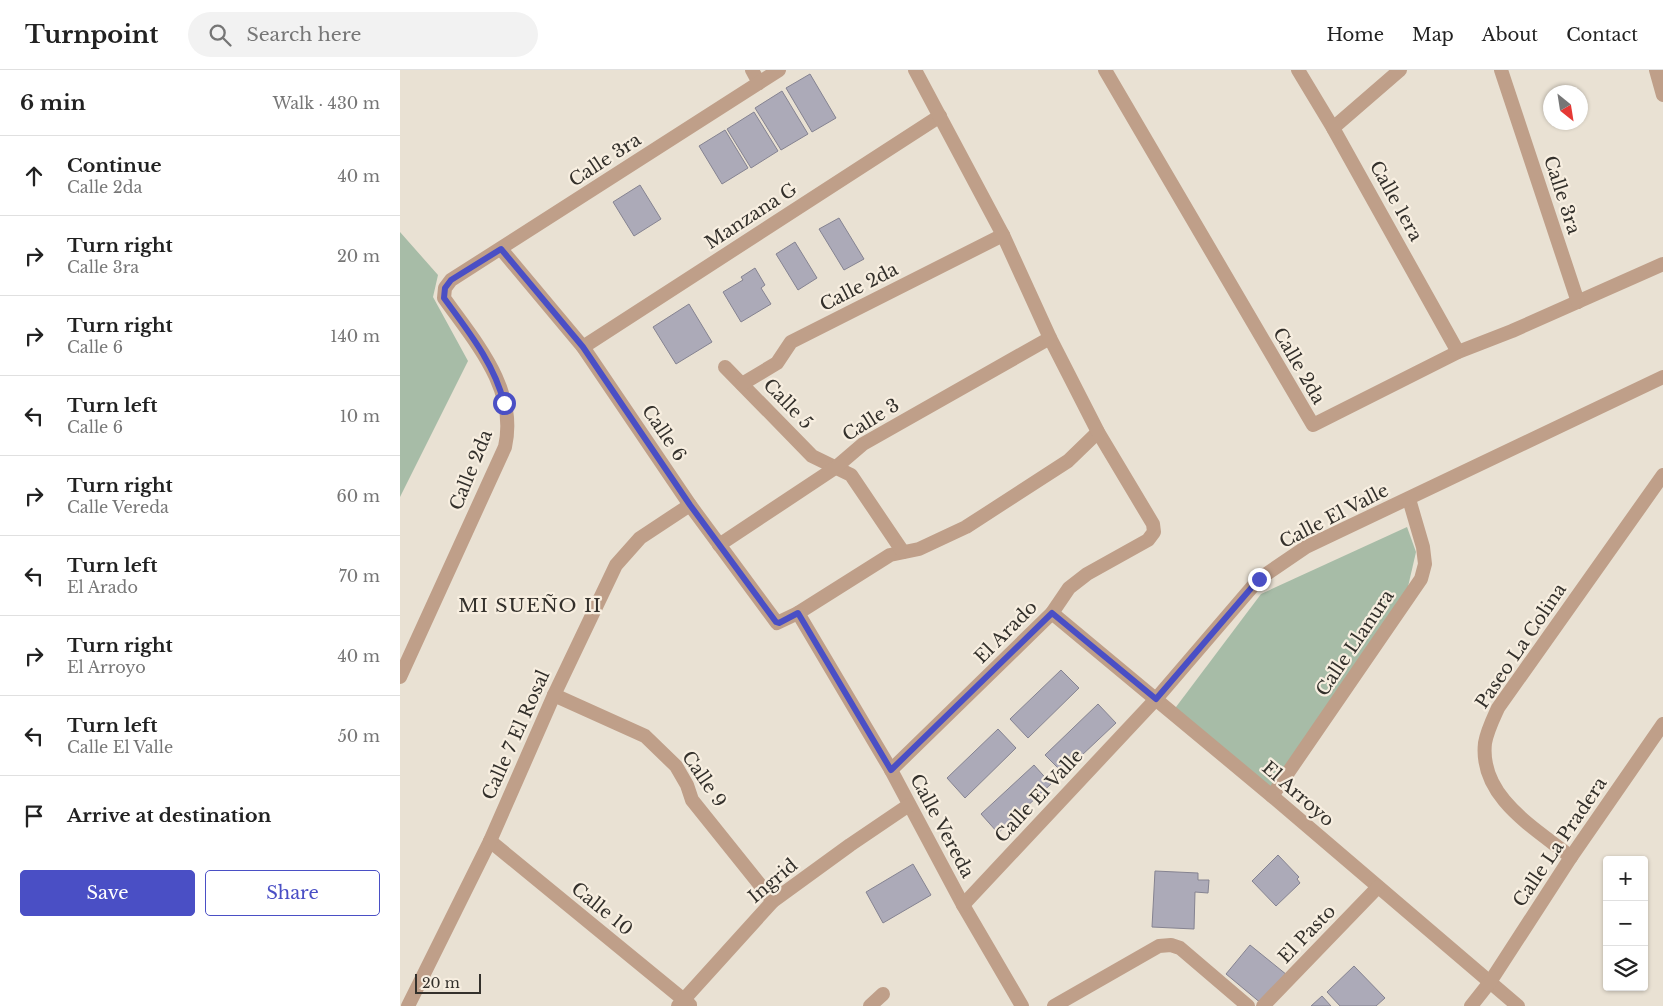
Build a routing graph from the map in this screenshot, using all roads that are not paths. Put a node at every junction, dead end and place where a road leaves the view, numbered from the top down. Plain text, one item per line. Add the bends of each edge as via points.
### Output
1 (752, 70) edge
2 (779, 70) edge
3 (915, 70) edge
4 (1105, 70) edge
5 (1298, 70) edge
6 (1400, 70) edge
7 (1501, 70) edge
8 (1656, 70) edge
9 (760, 83) junction
10 (1663, 94) edge
11 (940, 116) junction
12 (1333, 128) junction
13 (1003, 235) junction
14 (501, 249) junction
15 (1663, 264) edge
16 (451, 280) joint
17 (1578, 302) junction
18 (1050, 338) junction
19 (583, 347) junction
20 (1458, 352) junction
21 (725, 367) dead end
22 (1663, 377) edge
23 (742, 384) junction
24 (1098, 432) junction
25 (835, 468) junction
26 (1663, 475) edge
27 (1409, 499) junction
28 (690, 505) junction
29 (719, 545) junction
30 (903, 552) junction
31 (798, 613) junction
32 (1052, 613) junction
33 (400, 677) edge
34 (554, 695) junction
35 (1156, 699) junction
36 (1663, 724) edge
37 (891, 770) junction
38 (1272, 796) junction
39 (909, 805) junction
40 (490, 841) junction
41 (1571, 856) junction
42 (1378, 887) junction
43 (773, 901) junction
44 (963, 905) junction
45 (1490, 982) junction
46 (883, 994) dead end
47 (684, 1004) edge
48 (408, 1006) edge
49 (870, 1006) edge
50 (1022, 1006) edge
51 (1054, 1006) edge
52 (1248, 1006) edge
53 (1263, 1006) edge
54 (1471, 1006) edge
55 (1518, 1006) edge

1 - 9 street
2 - 9 street, Calle 3ra
3 - 11 street
4 - 20 street, Calle 2da via 1312,425
5 - 12 street, Calle 1era
6 - 12 street
7 - 17 street, Calle 3ra
8 - 10 street
9 - 14 street, Calle 3ra
11 - 13 street
11 - 19 street, Manzana G
12 - 20 street, Calle 1era
13 - 18 street
13 - 23 street, Calle 2da via 791,342 777,363
14 - 16 street, Calle 3ra
14 - 19 street, Calle 6
15 - 17 street, Calle 2da
16 - 33 street, Calle 2da via 445,288 444,298 494,372 500,385 508,433 505,447
17 - 20 street, Calle 2da
18 - 24 street
18 - 25 street, Calle 3 via 862,444
19 - 28 street, Calle 6
21 - 23 street, Calle 5
22 - 27 street, Calle El Valle
23 - 25 street, Calle 5 via 812,456
24 - 30 street via 1068,462 966,527 919,549
24 - 32 street, El Arado via 1153,524 1154,532 1148,540 1087,574 1069,588
25 - 29 street, Calle 3
25 - 30 street, Calle 5 via 851,475
26 - 41 street, Paseo La Colina via 1498,708 1489,726 1485,761 1500,796 1513,811
27 - 35 street, Calle El Valle via 1306,547 1259,579
27 - 38 street, Calle Llanura via 1423,547 1425,564 1421,579
28 - 29 street, Calle 6
28 - 34 street, Calle 7 El Rosal via 640,538 616,565
29 - 31 street, Calle 6 via 776,622
30 - 31 street via 890,555
31 - 37 street, Calle Vereda
32 - 35 street, El Arroyo
32 - 37 street, El Arado
34 - 40 street, Calle 7 El Rosal
34 - 43 street, Calle 9 via 645,736 676,766 692,800
35 - 38 street, El Arroyo
35 - 44 street, Calle El Valle
36 - 41 street, Calle La Pradera
37 - 39 street, Calle Vereda
38 - 42 street, El Arroyo
39 - 43 street, Ingrid
39 - 44 street, Calle Vereda
40 - 47 street, Calle 10
40 - 48 street, Calle 7 El Rosal
41 - 45 street, Calle La Pradera
42 - 45 street, El Arroyo
42 - 53 street, El Pasto
43 - 47 street, Ingrid
44 - 50 street, Calle Vereda
45 - 54 street, Calle La Pradera
45 - 55 street, El Arroyo
46 - 49 street
51 - 52 street via 1159,946 1170,945 1180,948

